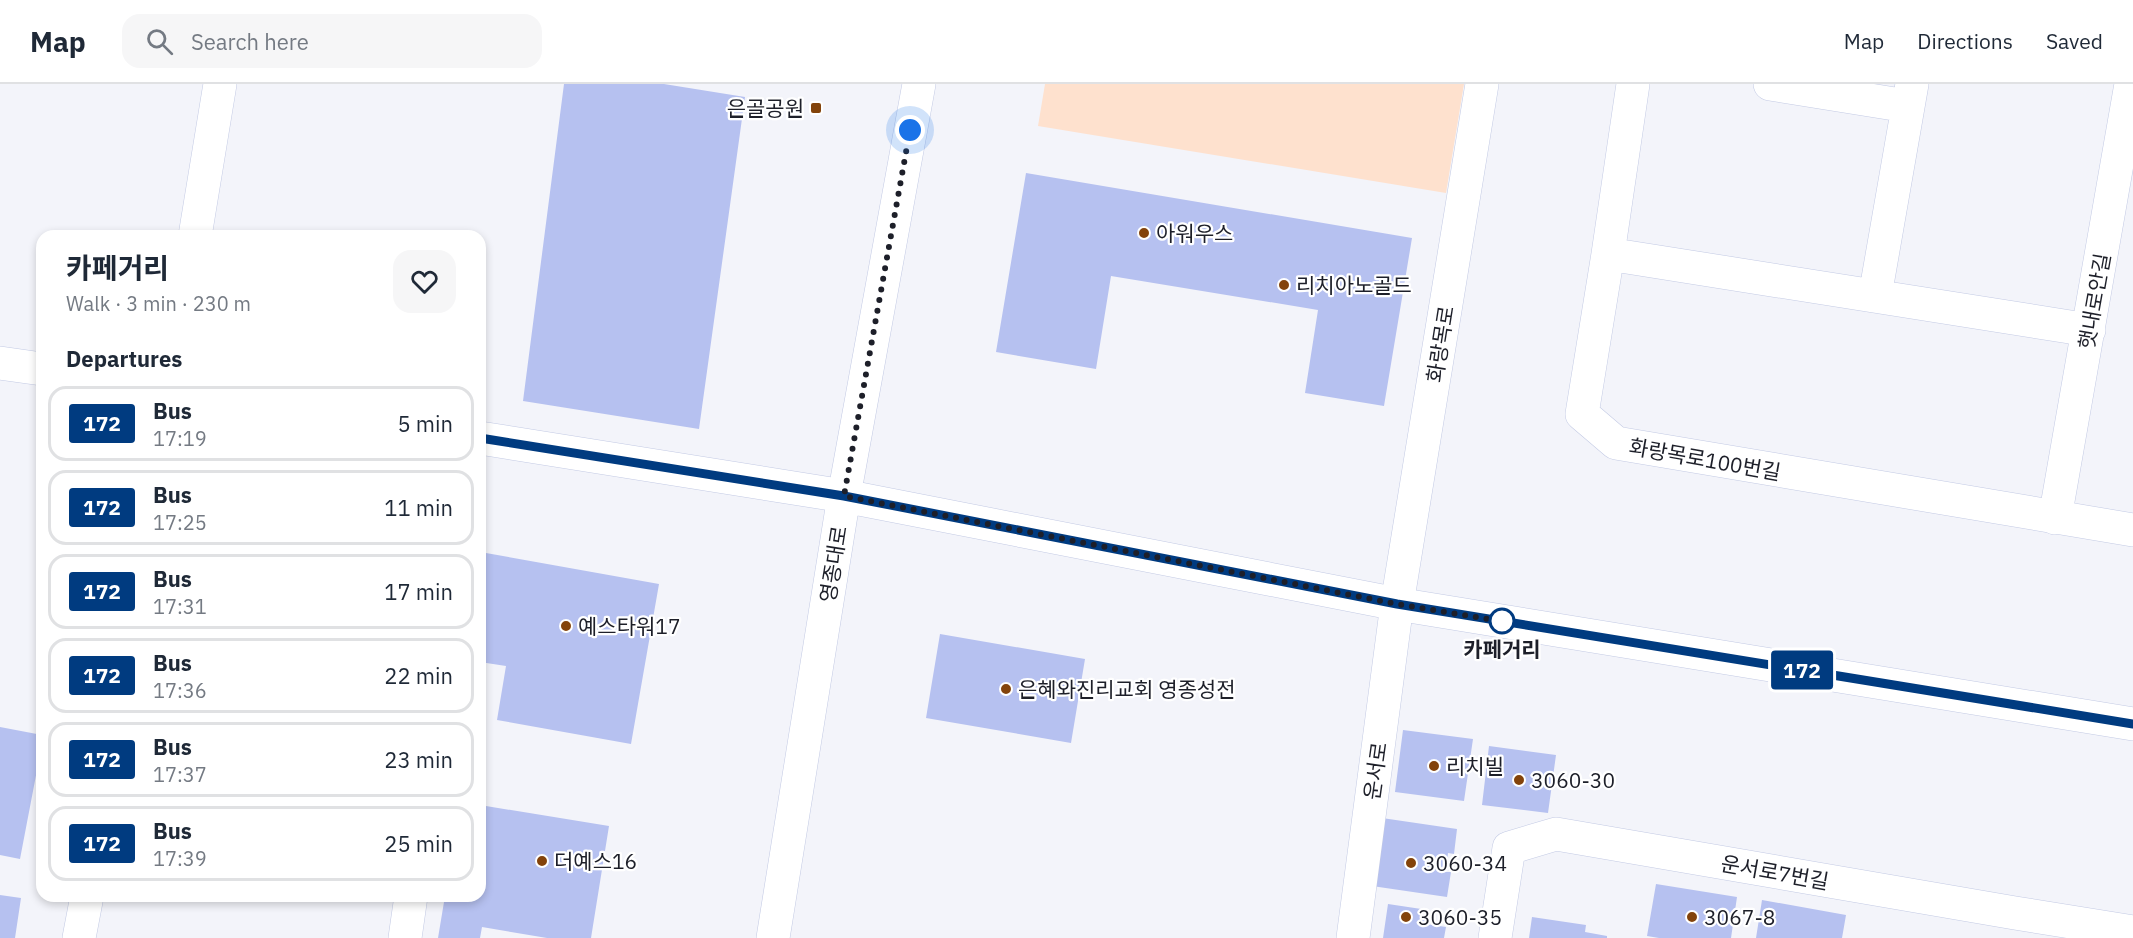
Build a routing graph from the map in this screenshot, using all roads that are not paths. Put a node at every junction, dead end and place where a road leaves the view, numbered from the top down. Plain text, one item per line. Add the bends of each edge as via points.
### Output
1 (220, 84) edge
2 (919, 84) edge
3 (1482, 84) edge
4 (1632, 84) edge
5 (1770, 84) edge
6 (2131, 84) edge
7 (1909, 95) edge
8 (196, 230) edge
9 (1608, 254) junction
10 (1875, 296) junction
11 (2089, 330) junction
12 (0, 363) edge
13 (36, 368) edge
14 (486, 439) edge
15 (844, 496) junction
16 (2055, 518) junction
17 (2133, 530) edge
18 (1397, 604) junction
19 (2133, 724) edge
20 (86, 902) edge
21 (410, 902) edge
22 (2014, 926) edge
23 (2133, 932) edge
24 (79, 938) edge
25 (405, 938) edge
26 (773, 938) edge
27 (1353, 938) edge
28 (1495, 938) edge

1 - 8 street
2 - 15 street, 영종대로
3 - 18 street, 화랑목로
4 - 9 street, 화랑목로100번길
5 - 7 street
6 - 11 street, 햇내로안길
7 - 10 street
9 - 10 street
9 - 16 street, 화랑목로100번길 via 1582,414 1616,443
10 - 11 street
11 - 16 street, 햇내로안길
12 - 13 street
14 - 15 street
15 - 18 street
15 - 26 street, 영종대로
16 - 17 street, 화랑목로100번길
18 - 19 street
18 - 27 street, 운서로
20 - 24 street
21 - 25 street
22 - 23 street, 운서로7번길
22 - 28 street, 운서로7번길 via 1556,834 1509,848

